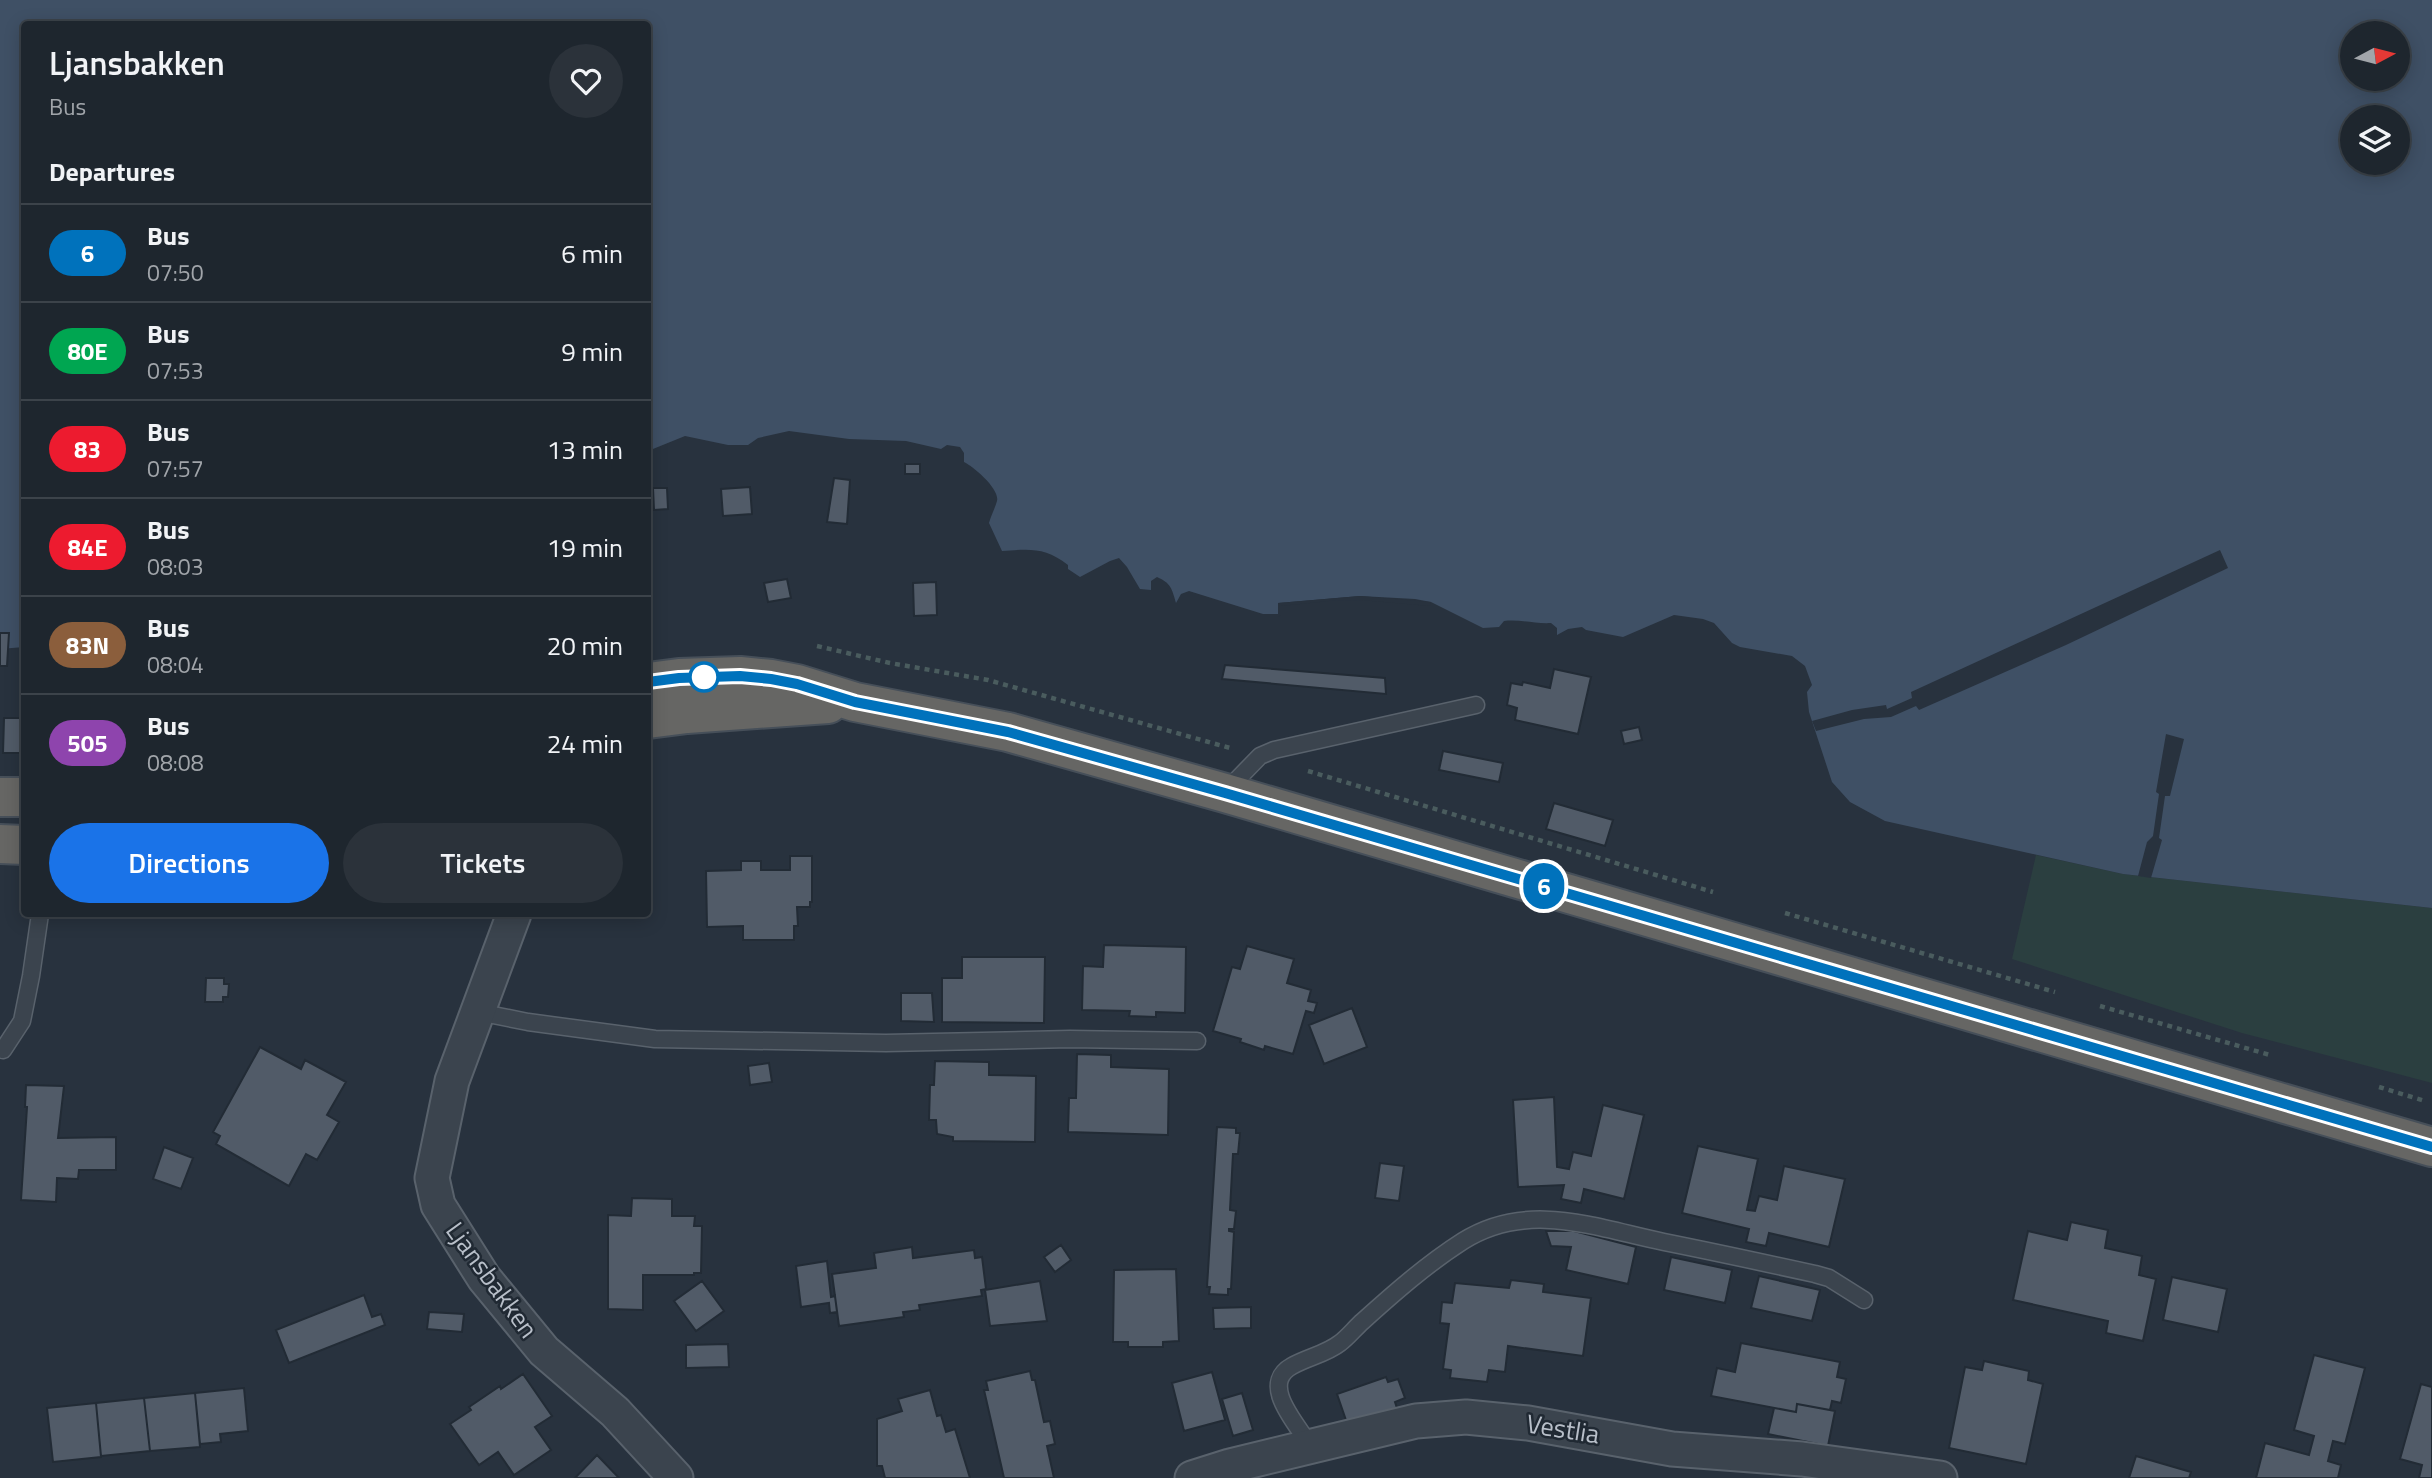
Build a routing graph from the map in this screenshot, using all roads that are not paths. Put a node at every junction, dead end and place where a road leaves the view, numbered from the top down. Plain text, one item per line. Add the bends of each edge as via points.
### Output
1 (651, 682) edge
2 (855, 702) junction
3 (1476, 705) dead end
4 (651, 719) edge
5 (1225, 793) junction
6 (0, 797) edge
7 (21, 797) edge
8 (0, 844) edge
9 (21, 845) edge
10 (39, 917) edge
11 (513, 917) edge
12 (478, 1012) junction
13 (1197, 1041) dead end
14 (3, 1050) dead end
15 (2432, 1147) edge
16 (1864, 1300) dead end
17 (1311, 1447) junction
18 (676, 1478) edge
19 (1192, 1478) edge
20 (1940, 1478) edge

1 - 2 highway via 740,676 771,679
2 - 4 highway
2 - 5 highway via 1008,732
3 - 5 lane via 1273,750 1260,756
5 - 15 highway
6 - 7 highway
8 - 9 highway
10 - 14 lane via 22,1021
11 - 12 street, Ljansbakken
12 - 13 lane via 654,1039
12 - 18 street, Ljansbakken via 452,1082 432,1178 438,1205 484,1278 544,1351 615,1412
16 - 17 lane via 1815,1274 1564,1219 1506,1223 1464,1241 1340,1343 1291,1366 1281,1376 1278,1384 1286,1409
17 - 19 street, Vestlia
17 - 20 street, Vestlia via 1416,1421 1482,1418 1672,1449

